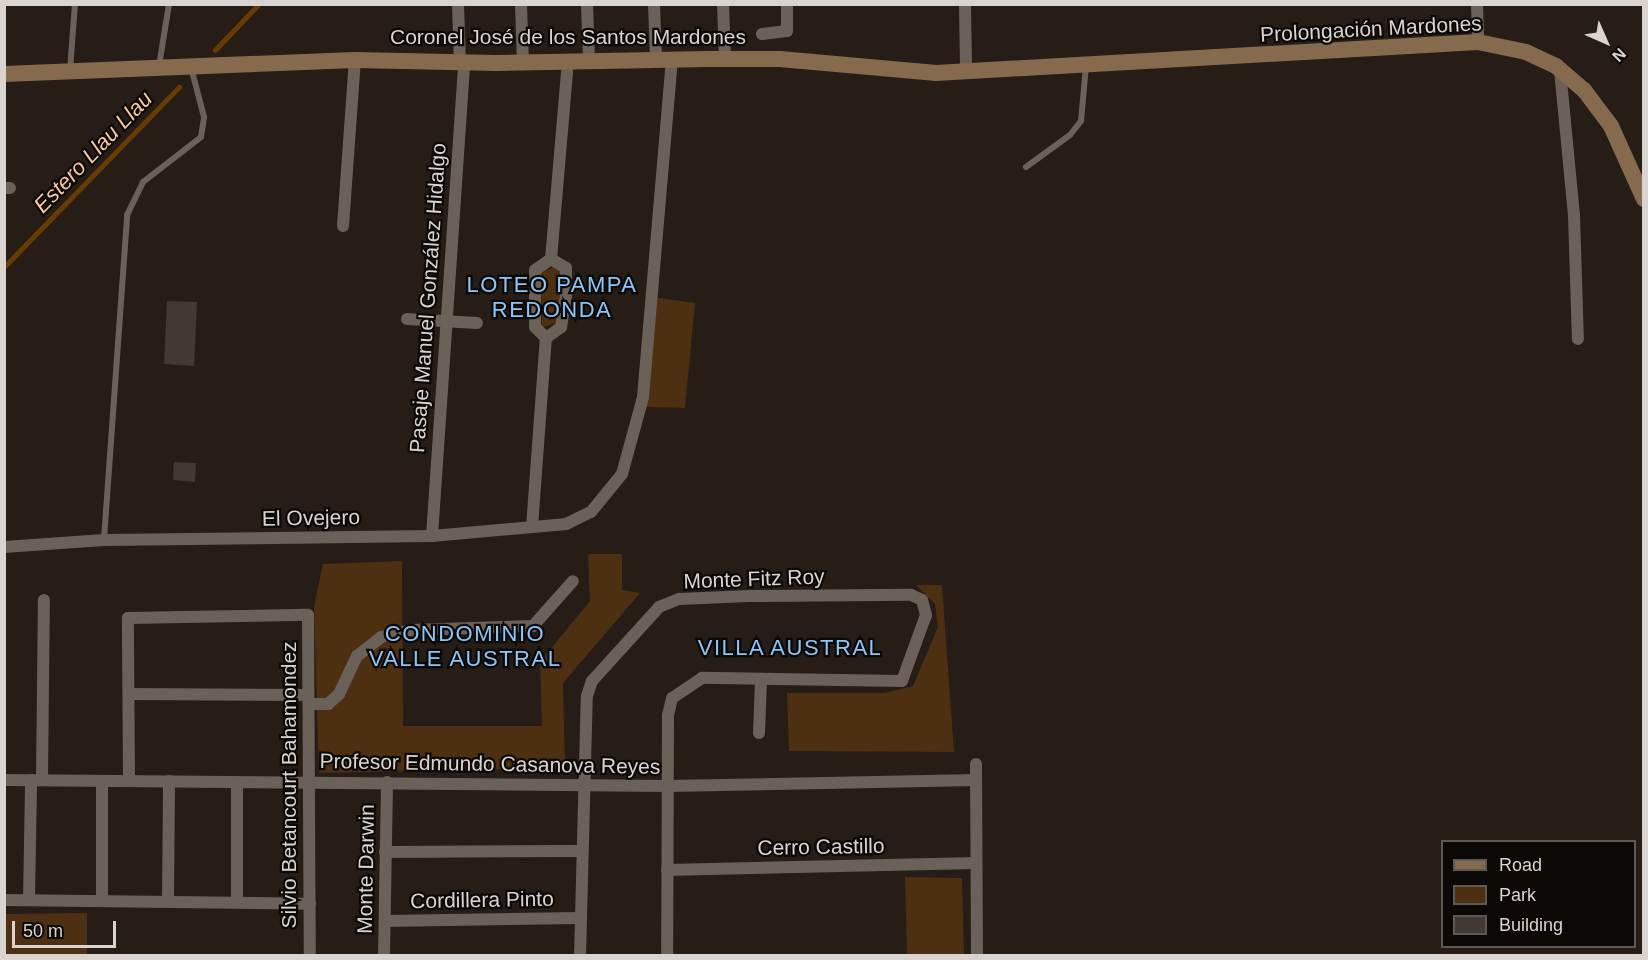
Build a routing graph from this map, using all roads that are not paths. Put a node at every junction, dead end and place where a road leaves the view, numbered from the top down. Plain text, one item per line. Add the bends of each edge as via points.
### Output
1 (75, 4) edge
2 (169, 4) edge
3 (458, 4) edge
4 (521, 4) edge
5 (587, 4) edge
6 (654, 4) edge
7 (723, 4) edge
8 (787, 4) edge
9 (965, 4) edge
10 (1478, 4) edge
11 (762, 34) dead end
12 (1478, 42) junction
13 (664, 59) junction
14 (725, 59) junction
15 (354, 60) junction
16 (568, 62) junction
17 (462, 63) junction
18 (523, 63) junction
19 (589, 63) junction
20 (1131, 63) joint
21 (1086, 65) junction
22 (191, 66) junction
23 (159, 68) junction
24 (1560, 70) junction
25 (70, 71) junction
26 (966, 72) junction
27 (4, 74) edge
28 (1026, 167) dead end
29 (1644, 200) edge
30 (344, 226) dead end
31 (551, 259) junction
32 (407, 319) dead end
33 (446, 320) junction
34 (477, 323) dead end
35 (546, 338) junction
36 (1578, 339) dead end
37 (532, 527) junction
38 (432, 536) junction
39 (104, 540) junction
40 (4, 547) edge
41 (573, 581) dead end
42 (44, 600) dead end
43 (761, 680) junction
44 (129, 694) junction
45 (309, 700) junction
46 (759, 733) dead end
47 (976, 764) dead end
48 (4, 780) edge
49 (37, 780) junction
50 (102, 780) junction
51 (976, 780) junction
52 (129, 781) junction
53 (169, 781) junction
54 (237, 782) junction
55 (309, 782) junction
56 (387, 782) junction
57 (583, 784) junction
58 (667, 786) junction
59 (581, 851) junction
60 (385, 852) junction
61 (976, 863) junction
62 (667, 870) junction
63 (4, 900) edge
64 (29, 900) junction
65 (102, 901) junction
66 (168, 902) junction
67 (237, 902) junction
68 (310, 904) junction
69 (581, 918) junction
70 (385, 921) junction
71 (310, 956) edge
72 (384, 956) edge
73 (580, 956) edge
74 (667, 956) edge
75 (976, 956) edge

1 - 25 lane
2 - 23 lane
3 - 17 street, Pasaje Manuel González Hidalgo
4 - 18 street
5 - 19 street
6 - 13 street
7 - 14 street
8 - 11 street via 787,31
9 - 26 street
10 - 12 street
12 - 20 street, Prolongación Mardones
12 - 24 street, Prolongación Mardones via 1526,52
13 - 14 street, Coronel José de los Santos Mardones
13 - 19 street, Coronel José de los Santos Mardones
13 - 37 street, El Ovejero via 643,396 622,474 609,495 591,512 566,524
14 - 26 street, Coronel José de los Santos Mardones
15 - 17 street, Coronel José de los Santos Mardones
15 - 22 street, Coronel José de los Santos Mardones
15 - 30 street
16 - 18 street, Coronel José de los Santos Mardones
16 - 19 street, Coronel José de los Santos Mardones
16 - 31 street
17 - 18 street, Coronel José de los Santos Mardones
17 - 33 street, Pasaje Manuel González Hidalgo
20 - 21 street, Coronel José de los Santos Mardones
21 - 26 street, Coronel José de los Santos Mardones
21 - 28 lane via 1081,121
22 - 23 street, Coronel José de los Santos Mardones
22 - 39 lane via 204,117 201,137 143,182 127,215
23 - 25 street, Coronel José de los Santos Mardones
24 - 29 street, Prolongación Mardones via 1584,90 1611,126
24 - 36 street via 1574,215
25 - 27 street, Coronel José de los Santos Mardones
31 - 35 street via 536,270 535,327
31 - 35 street via 566,268 566,297 561,327
32 - 33 street
33 - 34 street
33 - 38 street, Pasaje Manuel González Hidalgo
35 - 37 street
37 - 38 street, El Ovejero
38 - 39 street, El Ovejero
39 - 40 street, El Ovejero
41 - 45 street via 533,626 411,630 381,637 357,656 339,694 328,705
42 - 49 street
43 - 46 street
43 - 57 street, Monte Fitz Roy via 903,681 926,615 922,600 911,595 679,599 659,607 592,681
43 - 58 street via 702,678 672,698
44 - 45 street
44 - 45 street, Silvio Betancourt Bahamondez via 128,618 308,615
44 - 52 street
45 - 55 street, Silvio Betancourt Bahamondez
47 - 51 street
48 - 49 street, Profesor Edmundo Casanova Reyes
49 - 50 street, Profesor Edmundo Casanova Reyes
49 - 64 street
50 - 52 street, Profesor Edmundo Casanova Reyes
50 - 65 street
51 - 58 street, Profesor Edmundo Casanova Reyes
51 - 61 street
52 - 53 street, Profesor Edmundo Casanova Reyes
53 - 54 street, Profesor Edmundo Casanova Reyes
53 - 66 street
54 - 55 street, Profesor Edmundo Casanova Reyes
54 - 67 street
55 - 56 street, Profesor Edmundo Casanova Reyes
55 - 68 street, Silvio Betancourt Bahamondez
56 - 57 street, Profesor Edmundo Casanova Reyes
56 - 60 street, Monte Darwin
57 - 58 street, Profesor Edmundo Casanova Reyes
57 - 59 street, Monte Fitz Roy
58 - 62 street
59 - 60 street
59 - 69 street, Monte Fitz Roy
60 - 70 street, Monte Darwin
61 - 62 street, Cerro Castillo
61 - 75 street
62 - 74 street
63 - 64 street
64 - 65 street
65 - 66 street
66 - 67 street
67 - 68 street
68 - 71 street, Silvio Betancourt Bahamondez
69 - 70 street, Cordillera Pinto
69 - 73 street, Monte Fitz Roy
70 - 72 street, Monte Darwin

